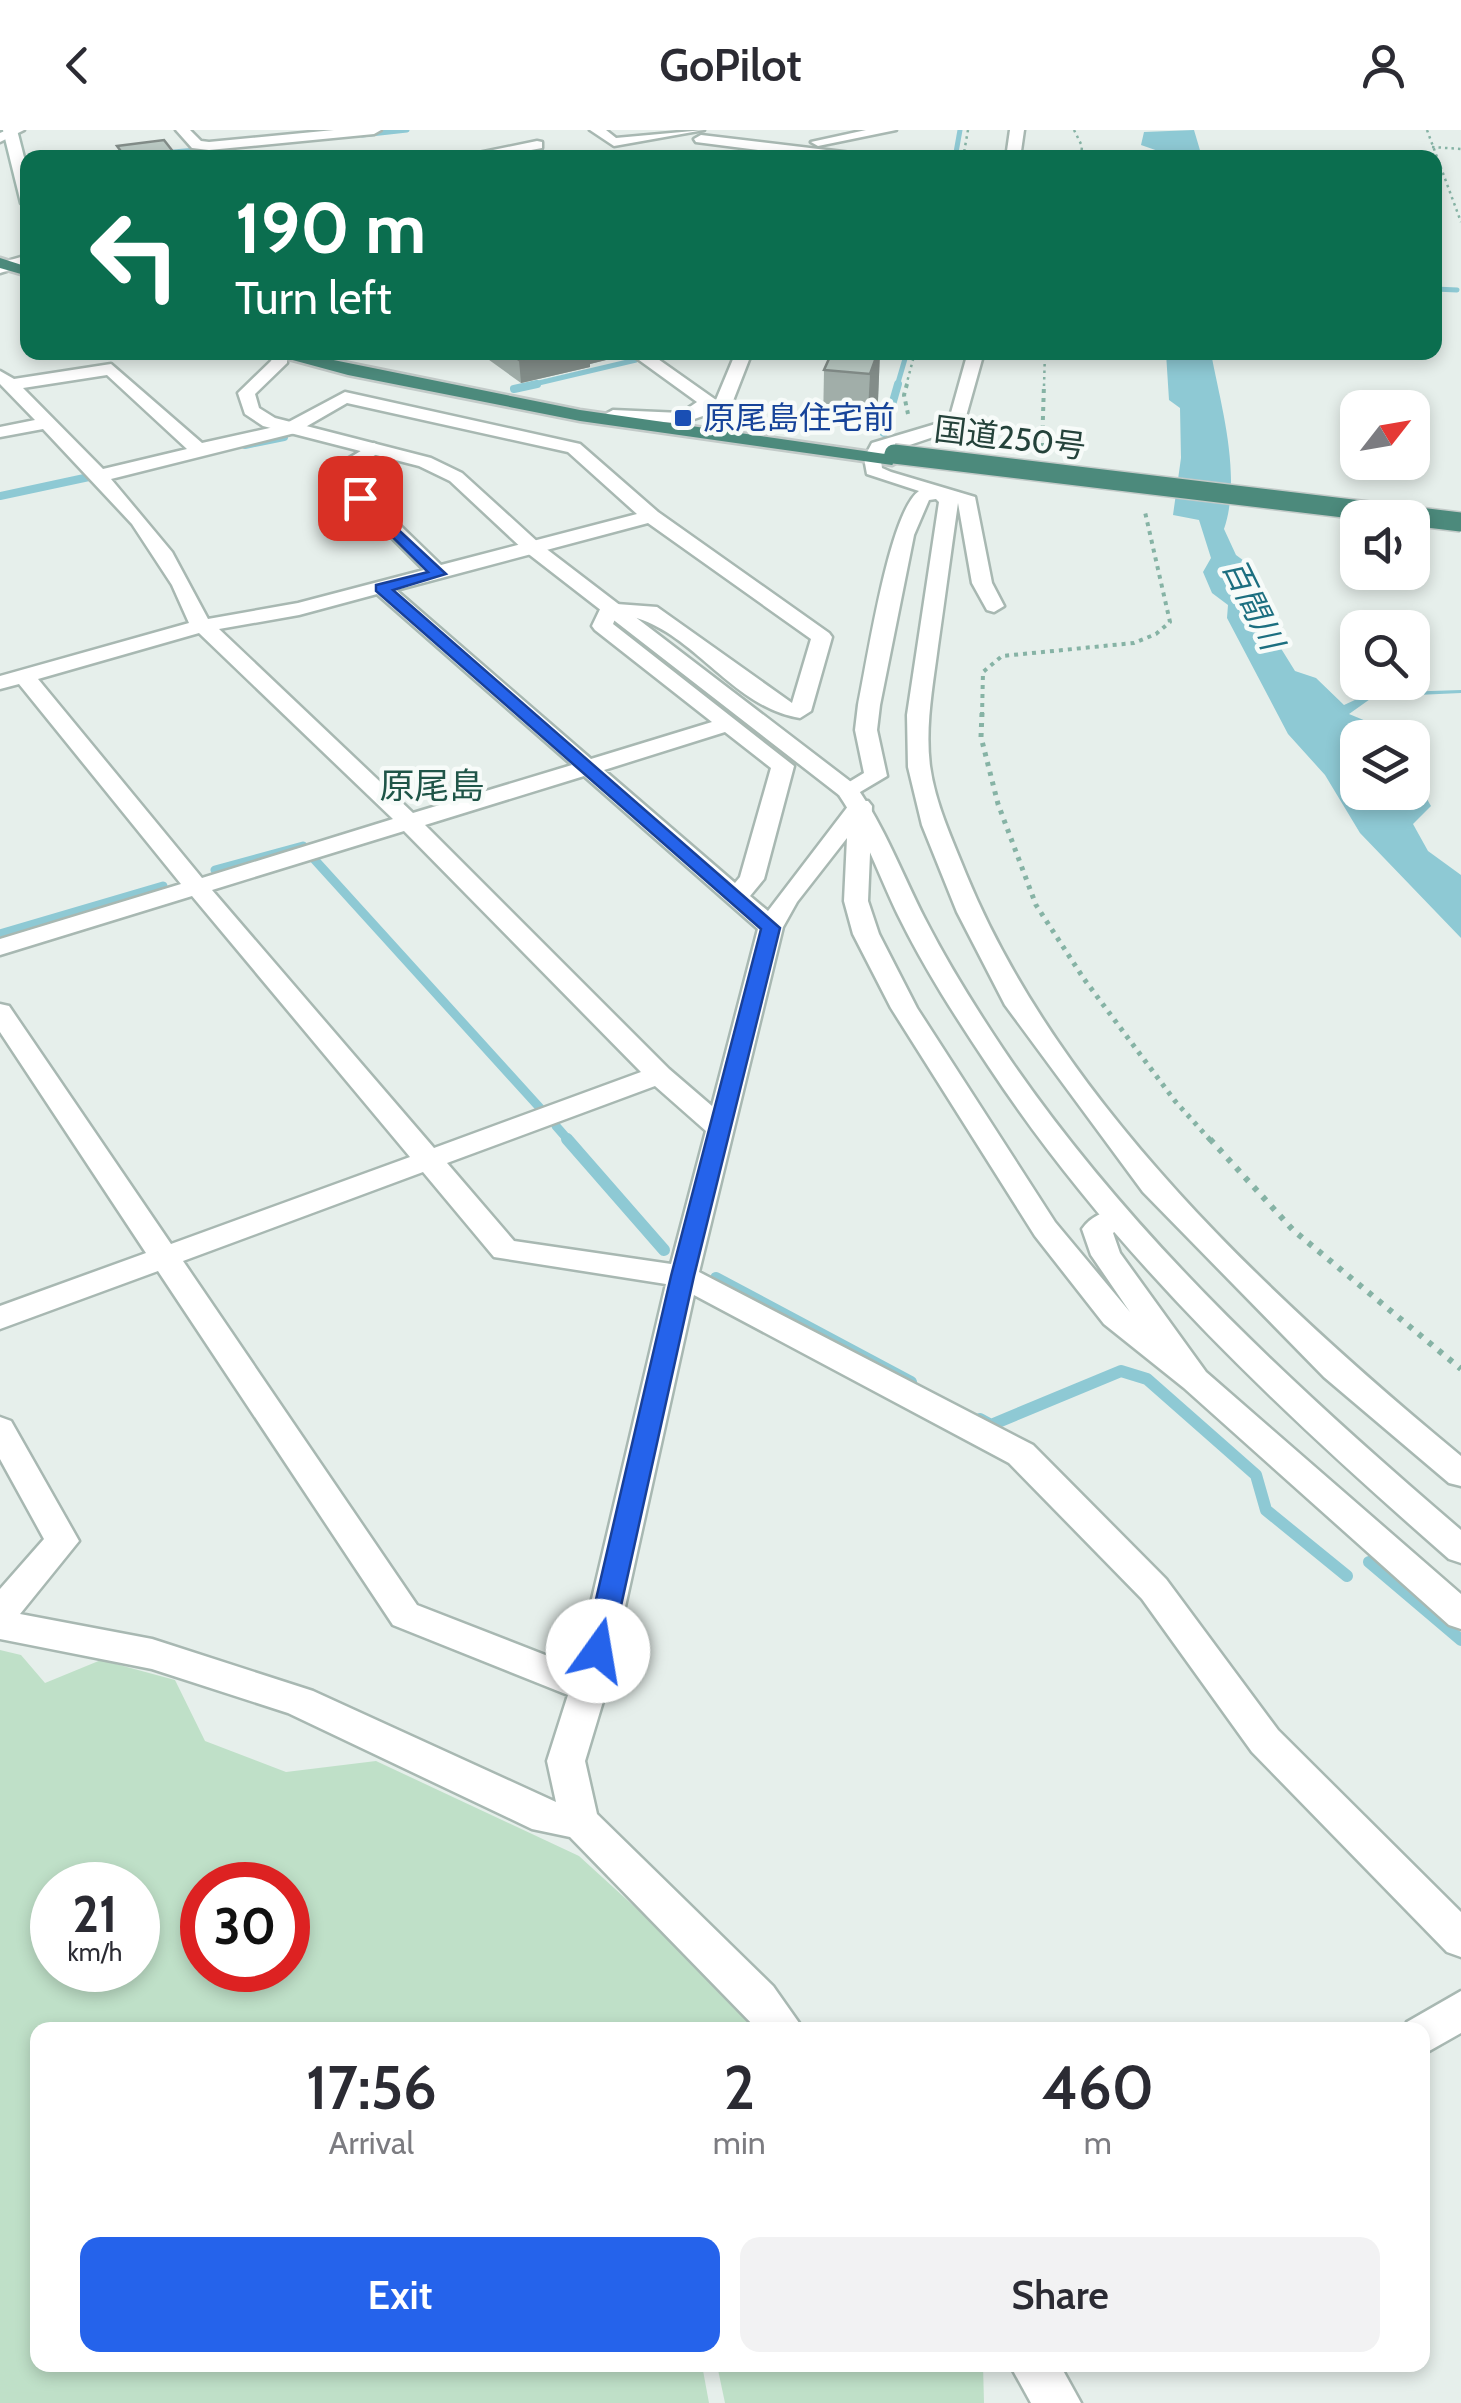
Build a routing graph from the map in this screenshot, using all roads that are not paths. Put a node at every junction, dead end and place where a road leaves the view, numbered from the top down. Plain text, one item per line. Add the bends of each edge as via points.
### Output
1 (183, 130) edge
2 (374, 130) edge
3 (597, 130) edge
4 (889, 130) edge
5 (9, 133) edge
6 (314, 133) edge
7 (698, 134) edge
8 (537, 145) dead end
9 (780, 148) junction
10 (507, 150) edge
11 (796, 150) edge
12 (20, 174) edge
13 (278, 360) edge
14 (301, 360) edge
15 (350, 360) edge
16 (648, 360) edge
17 (741, 360) edge
18 (974, 360) edge
19 (5, 380) edge
20 (613, 415) junction
21 (683, 418) junction
22 (46, 423) junction
23 (289, 429) junction
24 (0, 432) edge
25 (374, 448) junction
26 (198, 449) junction
27 (884, 456) junction
28 (98, 476) junction
29 (940, 492) junction
30 (1340, 514) edge
31 (651, 516) junction
32 (1430, 523) edge
33 (1461, 525) edge
34 (533, 548) junction
35 (438, 574) junction
36 (382, 588) junction
37 (994, 606) dead end
38 (610, 607) junction
39 (203, 626) junction
40 (12, 680) edge
41 (729, 724) junction
42 (588, 768) junction
43 (853, 798) junction
44 (409, 822) junction
45 (195, 885) junction
46 (737, 894) junction
47 (770, 928) junction
48 (0, 946) edge
49 (0, 1012) edge
50 (659, 1075) junction
51 (721, 1129) junction
52 (428, 1162) junction
53 (1116, 1218) junction
54 (167, 1259) junction
55 (682, 1276) junction
56 (0, 1318) edge
57 (1194, 1380) junction
58 (0, 1429) edge
59 (1461, 1474) edge
60 (1461, 1550) edge
61 (0, 1613) edge
62 (1461, 1615) edge
63 (0, 1624) edge
64 (589, 1688) junction
65 (580, 1822) junction
66 (1461, 1939) edge
67 (1461, 2010) edge
68 (777, 2022) edge
69 (1430, 2031) edge
70 (1038, 2372) edge
71 (1058, 2403) edge

1 - 6 street via 197,145 210,146
2 - 6 street
3 - 7 street via 614,142
4 - 9 street
5 - 12 street
7 - 9 street
8 - 10 street
9 - 11 street
13 - 23 street via 246,394 251,410
14 - 27 highway, 国道250号 via 545,412
15 - 20 highway, 国道250号
16 - 21 street via 709,402
17 - 21 street via 724,402
18 - 27 street via 957,423 878,447
19 - 22 street
19 - 26 street via 111,369
20 - 21 street
20 - 27 highway, 国道250号
22 - 24 street
22 - 28 street
23 - 25 street
23 - 26 street
23 - 31 street via 345,397 574,448
25 - 34 street via 456,476
25 - 35 street via 334,472
26 - 28 street
27 - 29 street via 872,470
27 - 30 highway, 国道250号, bridge
27 - 33 highway, 国道250号, bridge
28 - 39 street via 186,590
29 - 37 street via 968,502 982,583
29 - 43 street via 922,496 904,535 866,730 876,776
29 - 59 street via 950,500 918,715 919,768 970,912 1010,990 1153,1185 1335,1369
31 - 34 street
31 - 38 street via 822,637 800,711 779,708 650,611
32 - 33 highway, 国道250号, bridge
34 - 35 street
34 - 38 street
35 - 36 street
36 - 39 street
36 - 42 street
38 - 41 street via 602,626
38 - 43 street
39 - 40 street
39 - 44 street
40 - 45 street
41 - 42 street
41 - 46 street via 783,766 752,880
42 - 44 street
42 - 46 street
43 - 47 street
43 - 53 street via 955,992
43 - 57 street via 856,901 904,1008 1045,1230 1115,1316
44 - 45 street
44 - 50 street
45 - 48 street
45 - 52 street
46 - 47 street
47 - 51 street
49 - 54 street
50 - 51 street
50 - 52 street
51 - 55 street
52 - 54 street
52 - 55 street via 506,1250
53 - 57 street via 1097,1229 1106,1255
53 - 60 street via 1332,1438
54 - 56 street
54 - 64 street via 405,1615
55 - 64 street
55 - 66 street via 1022,1454 1154,1589 1265,1740
57 - 62 street
58 - 61 street via 62,1540
63 - 65 street via 152,1654 300,1702 546,1817
64 - 65 street via 566,1761
65 - 68 street
67 - 69 street
70 - 71 street

